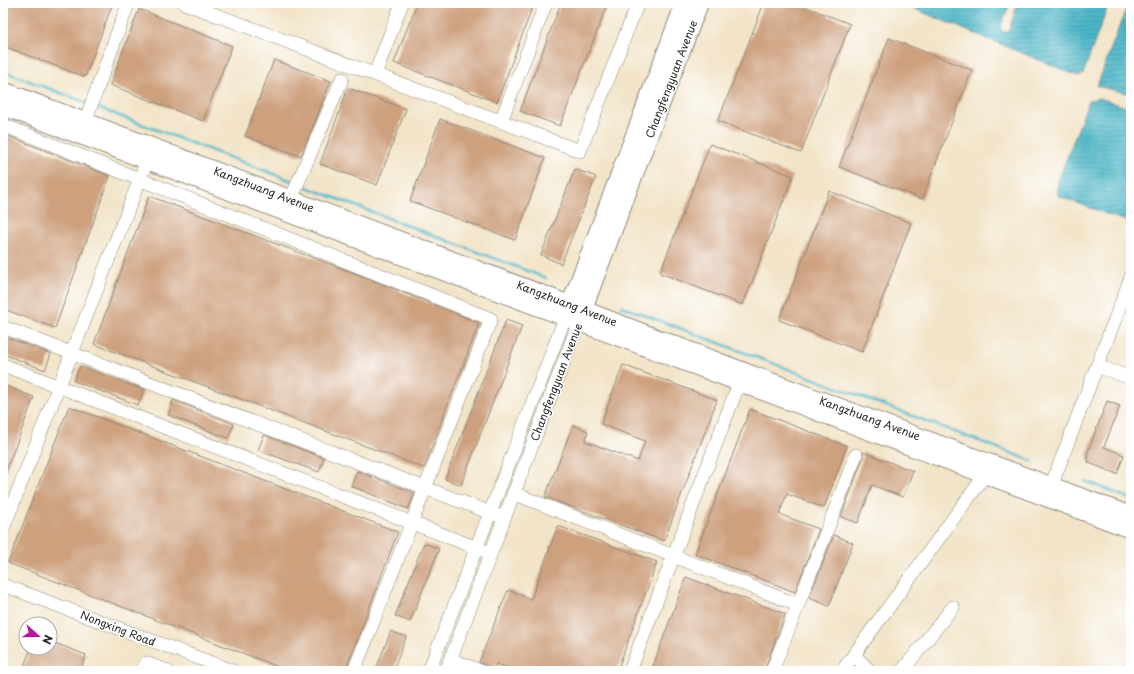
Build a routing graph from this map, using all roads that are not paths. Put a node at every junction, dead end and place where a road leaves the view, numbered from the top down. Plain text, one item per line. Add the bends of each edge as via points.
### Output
1 (184, 3) edge
2 (402, 3) edge
3 (546, 3) edge
4 (638, 3) edge
5 (684, 3) edge
6 (700, 3) edge
7 (127, 7) dead end
8 (375, 74) junction
9 (342, 79) dead end
10 (3, 90) edge
11 (3, 107) edge
12 (88, 115) junction
13 (501, 121) junction
14 (3, 125) edge
15 (147, 161) junction
16 (140, 179) junction
17 (296, 187) junction
18 (1131, 277) edge
19 (575, 313) junction
20 (3, 327) edge
21 (72, 354) junction
22 (3, 365) edge
23 (1097, 366) junction
24 (741, 377) junction
25 (1131, 378) edge
26 (60, 387) junction
27 (856, 455) dead end
28 (985, 475) junction
29 (1052, 484) junction
30 (426, 488) junction
31 (513, 493) junction
32 (490, 512) junction
33 (1131, 515) edge
34 (504, 518) junction
35 (412, 523) junction
36 (3, 529) edge
37 (1131, 530) edge
38 (477, 548) junction
39 (490, 553) junction
40 (674, 555) junction
41 (3, 585) edge
42 (798, 604) junction
43 (953, 607) dead end
44 (854, 655) junction
45 (448, 665) edge
46 (143, 671) edge
47 (167, 671) edge
48 (233, 671) edge
49 (354, 671) edge
50 (429, 671) edge
51 (480, 671) edge
52 (630, 671) edge
53 (772, 671) edge
54 (842, 671) edge
55 (870, 671) edge
56 (902, 671) edge

1 - 8 street
2 - 8 street
3 - 13 street
4 - 13 street via 580,151
5 - 19 main road, Changfengyuan Avenue
6 - 19 main road, Changfengyuan Avenue
7 - 12 street
8 - 13 street
9 - 17 street
10 - 12 main road, Kangzhuang Avenue
11 - 15 main road, Kangzhuang Avenue
12 - 17 main road, Kangzhuang Avenue
14 - 16 street
15 - 16 street
15 - 19 main road, Kangzhuang Avenue
16 - 21 street
16 - 30 street via 491,319
17 - 19 main road, Kangzhuang Avenue
18 - 23 street
19 - 24 main road, Kangzhuang Avenue
19 - 31 street, Changfengyuan Avenue
19 - 32 street, Changfengyuan Avenue
20 - 21 street
21 - 26 street
21 - 30 street
22 - 26 street
23 - 25 street
23 - 29 street
24 - 28 main road, Kangzhuang Avenue
24 - 29 main road, Kangzhuang Avenue
24 - 40 street
26 - 35 street
26 - 36 street
27 - 42 street
28 - 37 main road, Kangzhuang Avenue
28 - 44 street
29 - 33 main road, Kangzhuang Avenue
30 - 32 street
30 - 35 street
31 - 34 street, Changfengyuan Avenue
31 - 40 street
32 - 34 street
32 - 38 street, Changfengyuan Avenue
34 - 39 street, Changfengyuan Avenue
35 - 38 street
35 - 49 street
38 - 39 street
38 - 50 street, Changfengyuan Avenue
39 - 45 street, Changfengyuan Avenue
40 - 42 street
40 - 52 street
41 - 48 street, Nongxing Road
42 - 53 street
43 - 56 street
44 - 54 street
44 - 55 street
45 - 51 street
46 - 47 street via 146,663

